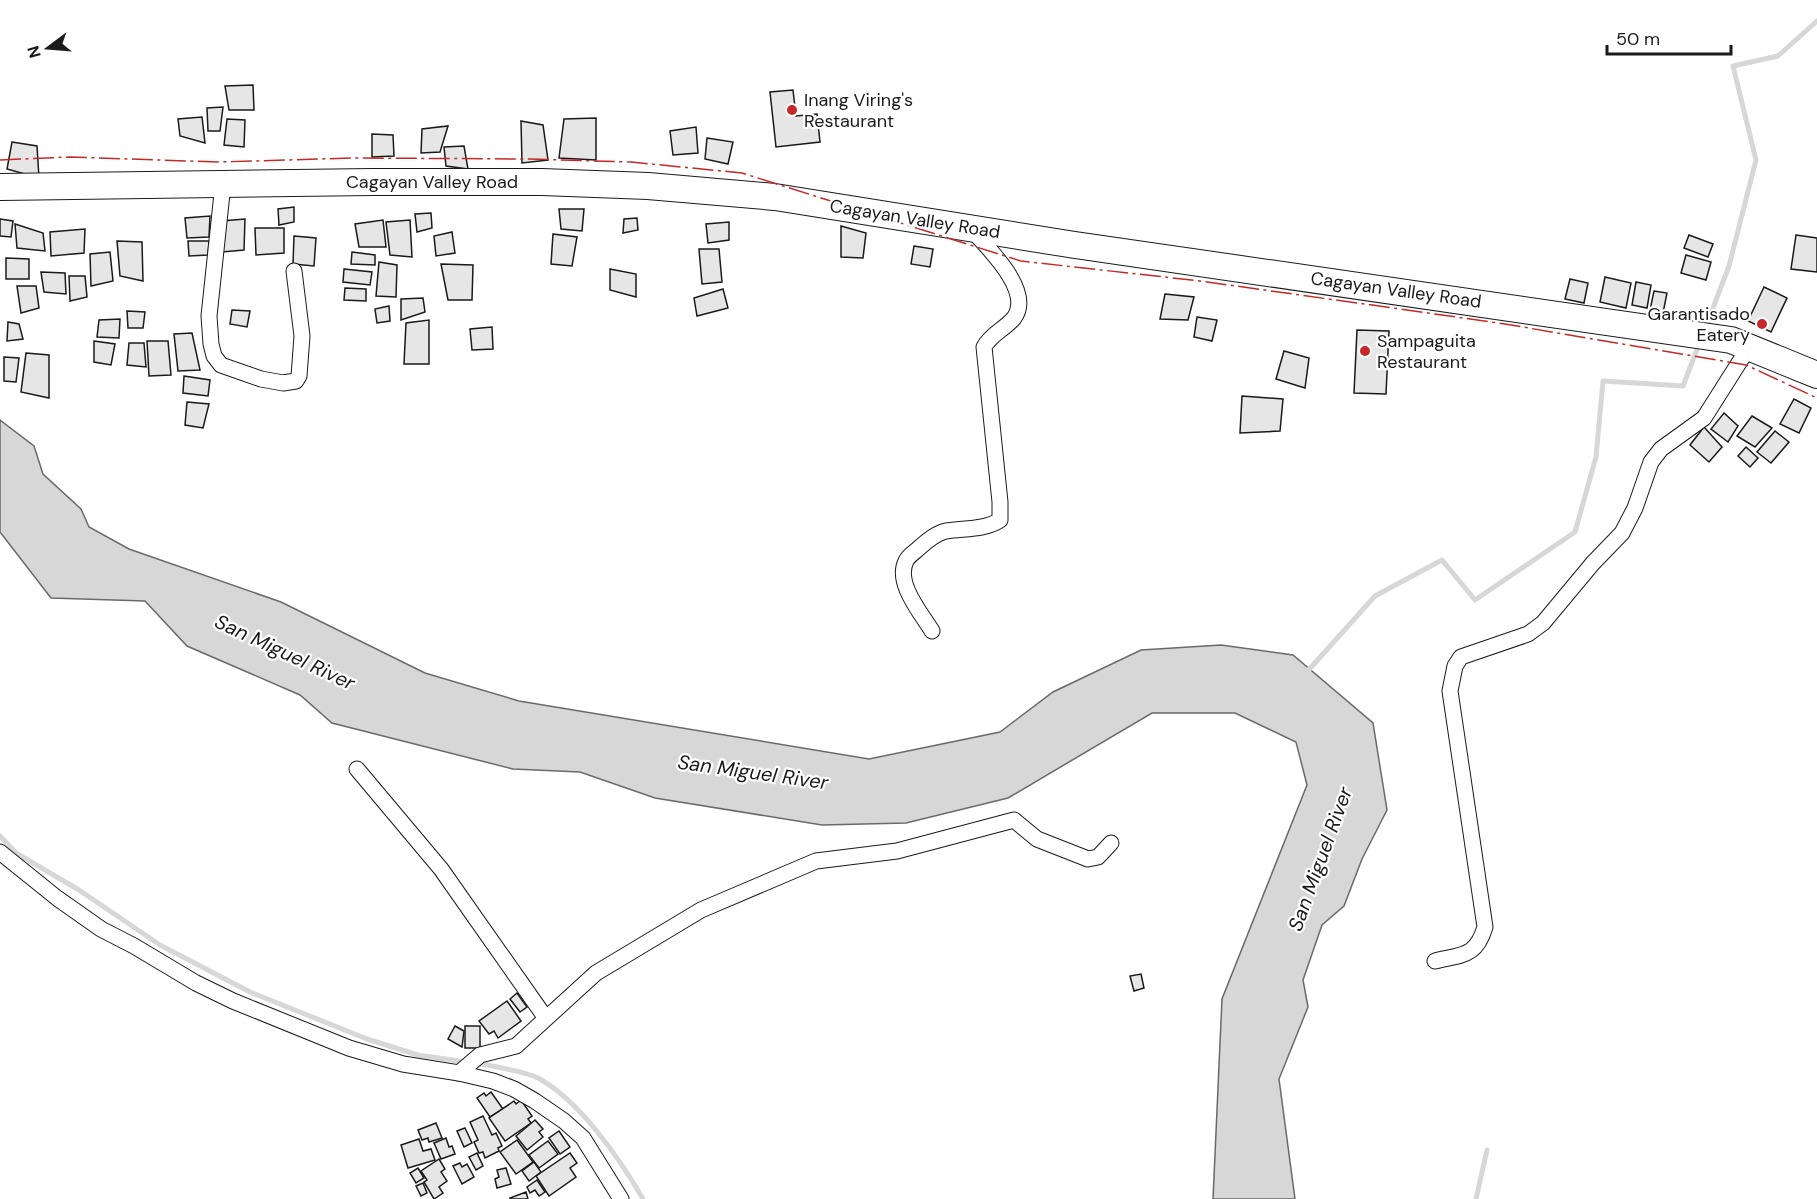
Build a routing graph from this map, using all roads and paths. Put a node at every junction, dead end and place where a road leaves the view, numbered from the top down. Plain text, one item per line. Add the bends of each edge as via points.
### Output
1 (223, 184) junction
2 (0, 187) edge
3 (970, 228) junction
4 (294, 271) dead end
5 (1740, 344) junction
6 (1817, 375) edge
7 (932, 632) dead end
8 (357, 769) dead end
9 (1111, 843) dead end
10 (0, 852) edge
11 (1435, 962) dead end
12 (545, 1017) junction
13 (459, 1073) junction
14 (621, 1199) edge

1 - 2 highway, Cagayan Valley Road
1 - 3 highway, Cagayan Valley Road via 519,182 648,186 775,197
1 - 4 street via 209,316 211,344 221,365 261,379 296,381 302,336
3 - 5 highway, Cagayan Valley Road
3 - 7 street via 998,259 1020,298 1012,321 984,347 1000,520 993,525 943,531 907,558 903,569 908,590
5 - 6 highway, Cagayan Valley Road
5 - 11 street via 1704,418 1661,449 1651,462 1622,533 1528,634 1461,657 1455,666 1449,691 1485,927 1480,944 1470,952
8 - 12 street via 441,869
9 - 12 street via 1098,857 1088,859 1037,838 1014,820 897,851 816,861 701,910 596,973
10 - 13 street via 101,929 233,1001 377,1057
12 - 13 street via 516,1046 480,1055
13 - 14 street via 514,1089 564,1121 583,1138

